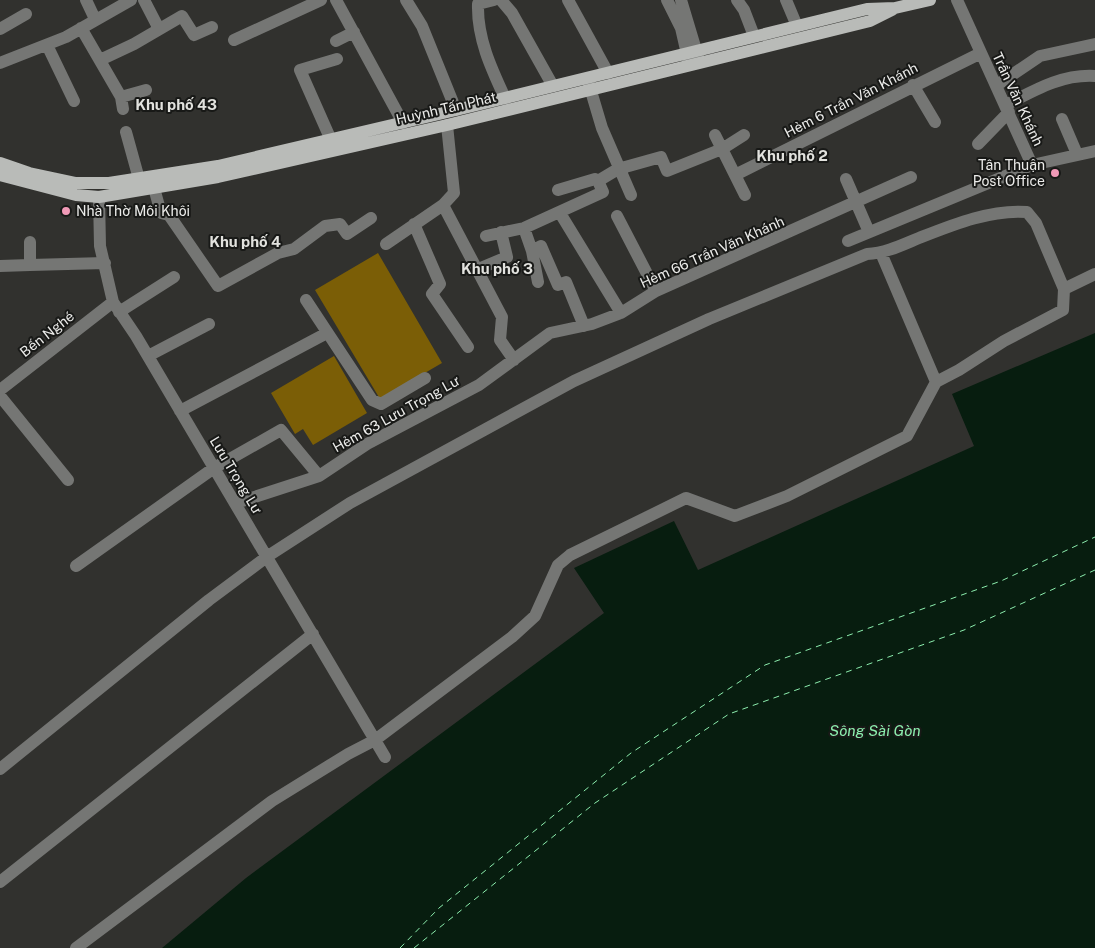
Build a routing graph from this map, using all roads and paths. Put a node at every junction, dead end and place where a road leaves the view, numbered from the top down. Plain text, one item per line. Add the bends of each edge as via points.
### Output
1 (86, 0) edge
2 (131, 0) edge
3 (144, 0) edge
4 (321, 0) edge
5 (336, 0) edge
6 (406, 0) edge
7 (494, 0) edge
8 (501, 0) edge
9 (568, 0) edge
10 (667, 0) edge
11 (681, 0) edge
12 (737, 0) edge
13 (786, 0) edge
14 (930, 0) edge
15 (957, 0) edge
16 (897, 4) edge
17 (26, 14) dead end
18 (94, 19) junction
19 (212, 26) dead end
20 (797, 26) junction
21 (81, 28) junction
22 (0, 29) edge
23 (159, 29) junction
24 (354, 32) junction
25 (754, 36) junction
26 (234, 40) dead end
27 (336, 40) dead end
28 (1095, 44) edge
29 (47, 45) junction
30 (980, 53) junction
31 (694, 58) junction
32 (337, 59) dead end
33 (100, 60) junction
34 (0, 63) edge
35 (608, 73) junction
36 (1095, 76) edge
37 (589, 84) junction
38 (913, 85) junction
39 (997, 85) junction
40 (553, 86) junction
41 (575, 87) junction
42 (146, 90) dead end
43 (505, 98) junction
44 (74, 101) dead end
45 (1008, 108) junction
46 (456, 110) junction
47 (1062, 119) dead end
48 (935, 122) dead end
49 (447, 124) junction
50 (405, 128) junction
51 (126, 132) dead end
52 (715, 135) dead end
53 (744, 135) dead end
54 (331, 140) junction
55 (978, 144) dead end
56 (722, 149) junction
57 (1095, 151) edge
58 (1077, 154) junction
59 (0, 163) edge
60 (1032, 165) junction
61 (618, 169) junction
62 (0, 174) edge
63 (735, 176) junction
64 (911, 177) dead end
65 (846, 180) dead end
66 (598, 181) junction
67 (100, 183) junction
68 (140, 185) junction
69 (154, 188) junction
70 (558, 190) dead end
71 (631, 195) dead end
72 (745, 195) dead end
73 (99, 197) junction
74 (857, 202) junction
75 (443, 205) junction
76 (560, 213) junction
77 (617, 216) dead end
78 (371, 218) dead end
79 (414, 224) junction
80 (524, 228) junction
81 (501, 232) junction
82 (869, 232) junction
83 (486, 236) dead end
84 (848, 241) dead end
85 (30, 242) dead end
86 (386, 244) dead end
87 (532, 251) junction
88 (881, 253) junction
89 (105, 263) junction
90 (30, 265) junction
91 (0, 266) edge
92 (476, 270) junction
93 (1095, 274) edge
94 (174, 277) dead end
95 (538, 282) dead end
96 (1064, 289) junction
97 (656, 291) junction
98 (306, 300) dead end
99 (116, 307) junction
100 (621, 313) junction
101 (208, 324) dead end
102 (584, 326) junction
103 (327, 333) junction
104 (550, 333) joint
105 (468, 347) dead end
106 (148, 356) junction
107 (514, 360) junction
108 (425, 378) dead end
109 (936, 382) junction
110 (0, 390) edge
111 (0, 396) edge
112 (180, 411) junction
113 (214, 468) junction
114 (319, 476) junction
115 (68, 480) dead end
116 (236, 503) junction
117 (268, 556) junction
118 (76, 566) dead end
119 (313, 634) junction
120 (375, 740) junction
121 (384, 757) dead end
122 (0, 769) edge
123 (0, 882) edge
124 (76, 948) edge

1 - 18 street
2 - 18 street
3 - 23 street
4 - 26 street
5 - 24 street
6 - 46 street via 422,26
7 - 43 street via 478,4 478,17 483,50
8 - 40 street via 512,13
9 - 35 street
10 - 31 street
11 - 31 street
12 - 25 street
13 - 20 street
14 - 16 main road, Huỳnh Tấn Phát
15 - 30 street, Trần Văn Khánh
16 - 20 main road, Huỳnh Tấn Phát
16 - 31 main road, Huỳnh Tấn Phát via 870,21
17 - 22 street
18 - 21 street
19 - 23 street via 194,35 182,16
20 - 25 main road, Huỳnh Tấn Phát
21 - 29 street
21 - 33 street
23 - 33 street
24 - 27 street
24 - 50 street
25 - 31 main road, Huỳnh Tấn Phát
28 - 39 street via 1040,56
29 - 34 street
29 - 44 street
30 - 38 street, Hẻm 6 Trần Văn Khánh
30 - 39 street, Trần Văn Khánh
31 - 35 main road, Huỳnh Tấn Phát
31 - 37 main road, Huỳnh Tấn Phát
32 - 54 street via 300,70
33 - 42 street via 122,103
35 - 37 main road, Huỳnh Tấn Phát
36 - 45 street via 1066,78
37 - 41 main road, Huỳnh Tấn Phát
37 - 61 street
38 - 48 street
38 - 63 street, Hẻm 6 Trần Văn Khánh
39 - 45 street, Trần Văn Khánh
40 - 41 main road, Huỳnh Tấn Phát
40 - 43 main road, Huỳnh Tấn Phát
41 - 49 main road, Huỳnh Tấn Phát
43 - 46 main road, Huỳnh Tấn Phát
45 - 55 street
45 - 60 street, Trần Văn Khánh
46 - 50 main road, Huỳnh Tấn Phát
47 - 58 street
49 - 50 main road, Huỳnh Tấn Phát
49 - 75 street via 454,193
50 - 54 main road, Huỳnh Tấn Phát
50 - 69 main road, Huỳnh Tấn Phát via 218,177
51 - 68 street
52 - 56 street
53 - 56 street
54 - 68 main road, Huỳnh Tấn Phát
56 - 61 street via 667,171 661,157
56 - 63 street
57 - 58 street
58 - 60 street
59 - 67 main road, Huỳnh Tấn Phát via 76,183
60 - 82 street, Trần Văn Khánh
61 - 66 street
61 - 71 street
62 - 73 main road, Huỳnh Tấn Phát via 76,195
63 - 72 street
64 - 74 street, Hẻm 66 Trần Văn Khánh
65 - 74 street
66 - 70 street via 595,178
66 - 76 street via 602,192
67 - 68 main road, Huỳnh Tấn Phát
67 - 73 main road
68 - 69 main road, Huỳnh Tấn Phát
68 - 73 main road, Huỳnh Tấn Phát
69 - 78 street via 162,213 169,215 218,286 278,253 294,249 325,226 340,224 347,234
73 - 89 street, Lưu Trọng Lư via 100,246
74 - 82 street
74 - 97 street, Hẻm 66 Trần Văn Khánh
75 - 79 street
75 - 92 street
76 - 80 street
76 - 100 street
77 - 97 street
79 - 86 street
79 - 105 street via 440,284 432,294
80 - 81 street
80 - 87 street
81 - 83 street
81 - 92 street via 507,257
82 - 84 street, Trần Văn Khánh
85 - 90 street
87 - 95 street
87 - 102 street via 541,246 558,285 566,282
88 - 96 street via 942,229 1006,211 1027,212 1036,223
88 - 109 street
88 - 117 street via 867,254 709,319 574,381 350,503
89 - 90 street
89 - 99 street, Lưu Trọng Lư
90 - 91 street
92 - 107 street via 502,318 500,340
93 - 96 street
94 - 99 street, Bến Nghé
96 - 109 street via 1063,310 1004,340
97 - 100 street, Hẻm 66 Trần Văn Khánh
98 - 103 street
99 - 106 street, Lưu Trọng Lư
99 - 110 street, Bến Nghé
100 - 102 street, Hẻm 66 Trần Văn Khánh
101 - 106 street
102 - 104 street, Hẻm 66 Trần Văn Khánh
103 - 108 street via 377,403 381,404
103 - 112 street
104 - 107 street, Hẻm 63 Lưu Trọng Lư
106 - 112 street, Lưu Trọng Lư
107 - 114 street, Hẻm 63 Lưu Trọng Lư via 479,385 367,444
109 - 120 street via 907,436 787,496 735,516 686,498 570,555 558,565 535,616 512,637
111 - 115 street
112 - 113 street, Lưu Trọng Lư
113 - 114 street via 281,430
113 - 116 street, Lưu Trọng Lư
113 - 118 street
114 - 116 street, Hẻm 63 Lưu Trọng Lư
116 - 117 street, Lưu Trọng Lư
117 - 119 street, Lưu Trọng Lư
117 - 122 street
119 - 120 street, Lưu Trọng Lư
119 - 123 street
120 - 121 street, Lưu Trọng Lư
120 - 124 street via 272,801

